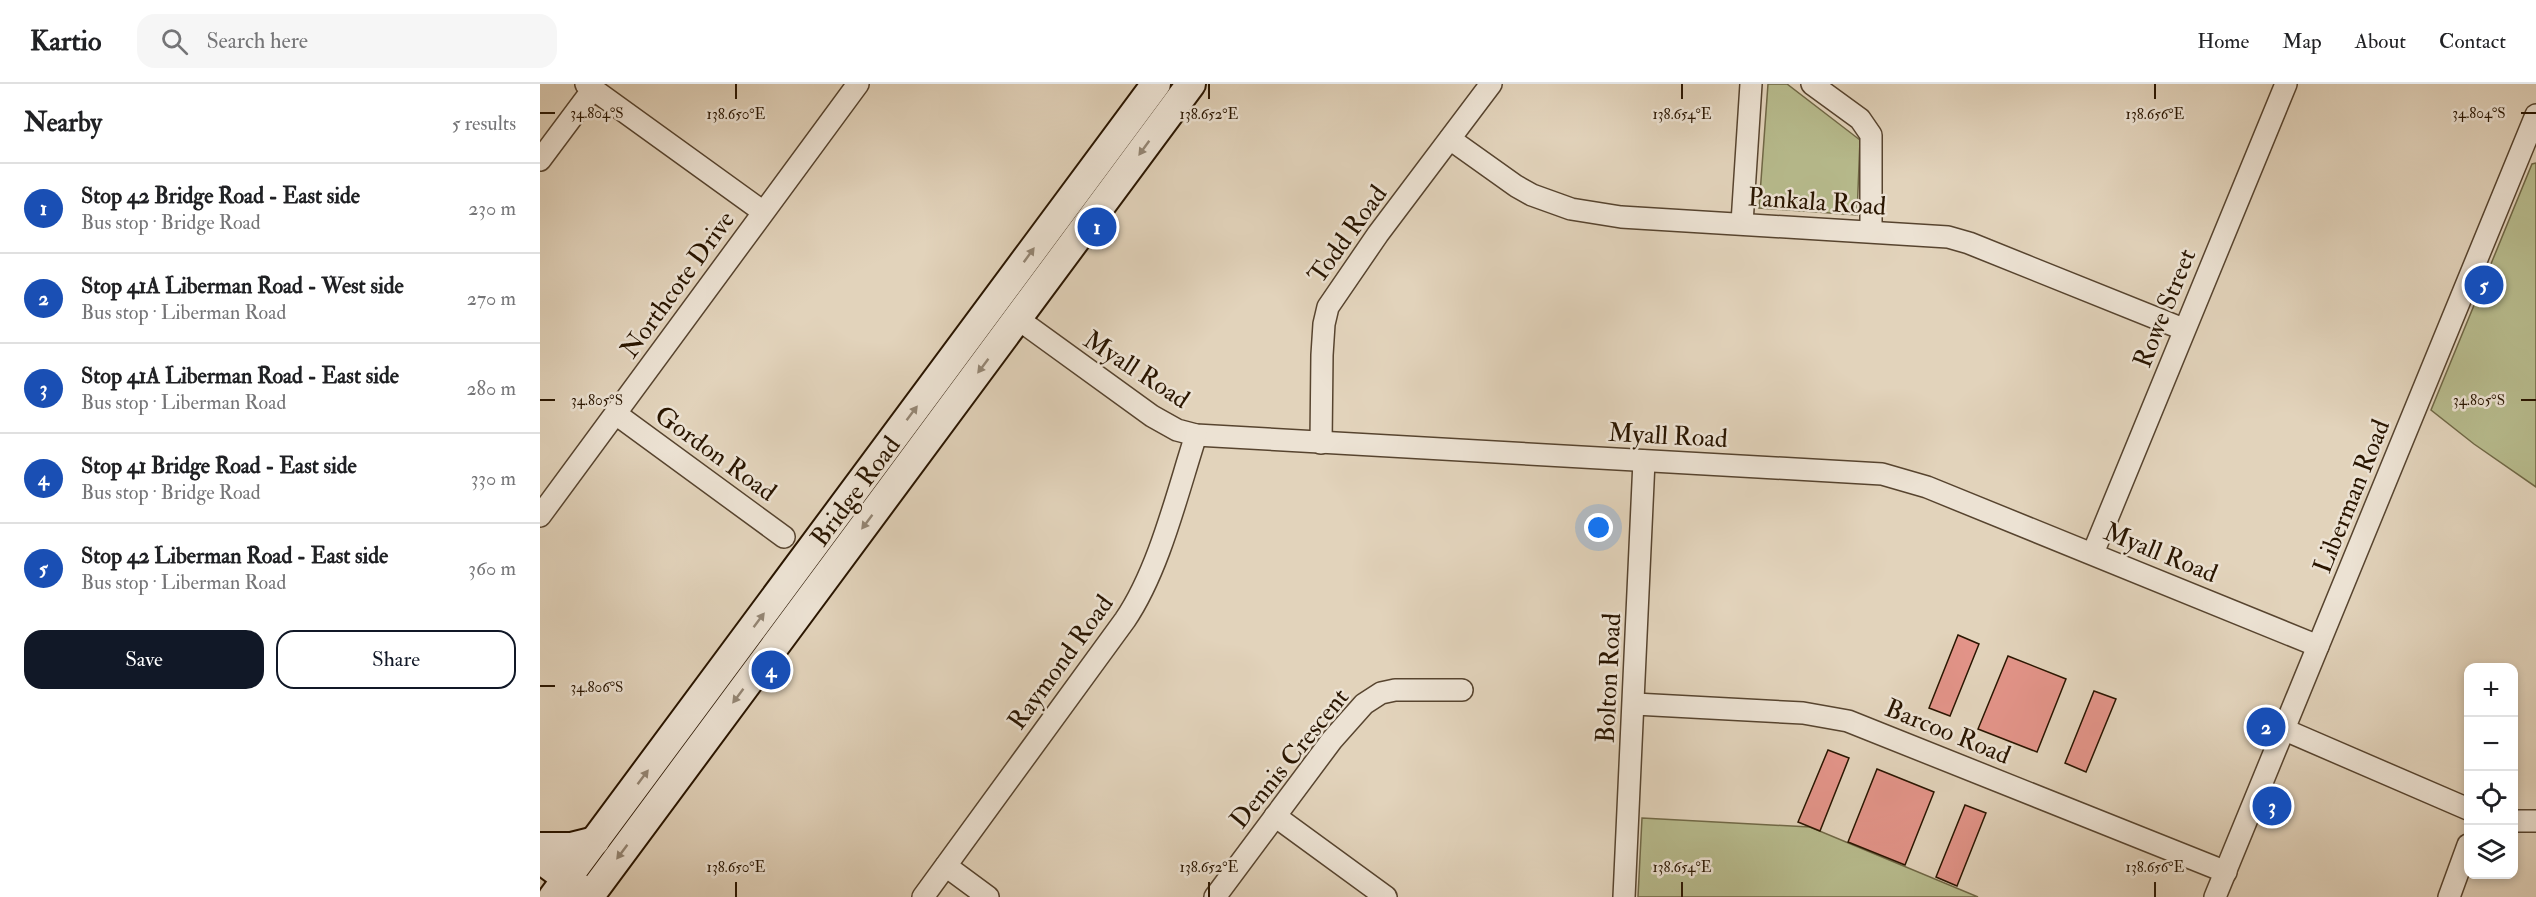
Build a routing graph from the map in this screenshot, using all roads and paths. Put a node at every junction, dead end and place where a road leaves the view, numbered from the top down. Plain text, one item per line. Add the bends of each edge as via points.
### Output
1 (858, 84) edge
2 (1156, 84) edge
3 (1191, 84) edge
4 (1491, 84) edge
5 (1751, 84) edge
6 (1812, 84) edge
7 (2286, 84) edge
8 (590, 87) edge
9 (2536, 115) edge
10 (1450, 139) junction
11 (540, 160) edge
12 (762, 211) junction
13 (1742, 223) junction
14 (1871, 231) junction
15 (994, 302) junction
16 (1018, 319) junction
17 (2184, 329) junction
18 (616, 414) junction
19 (1196, 435) junction
20 (1321, 442) junction
21 (1644, 460) junction
22 (540, 516) edge
23 (784, 537) dead end
24 (2093, 554) junction
25 (2318, 646) junction
26 (1462, 690) dead end
27 (1635, 704) junction
28 (2285, 730) junction
29 (2464, 807) edge
30 (1275, 816) junction
31 (2518, 821) edge
32 (2536, 821) edge
33 (595, 841) junction
34 (540, 847) edge
35 (2464, 858) edge
36 (540, 859) edge
37 (946, 866) junction
38 (2226, 872) junction
39 (560, 888) edge
40 (590, 896) edge
41 (923, 897) edge
42 (988, 897) edge
43 (1215, 897) edge
44 (1386, 897) edge
45 (1624, 897) edge
46 (2216, 897) edge
47 (2449, 897) edge

1 - 12 street, Northcote Drive
15 -> 2 main road, Bridge Road
3 -> 16 main road, Bridge Road
4 - 10 street, Todd Road
5 - 13 street
6 - 14 street via 1860,119 1871,135
7 - 17 street, Rowe Street
8 - 11 street
8 - 12 street
9 - 25 street, Liberman Road
10 - 13 street, Pankala Road via 1516,186 1563,207 1621,217
10 - 20 street, Todd Road via 1328,307 1322,355
12 - 18 street, Northcote Drive
13 - 14 street, Pankala Road
14 - 17 street, Pankala Road via 1960,240
15 - 16 main road
33 -> 15 main road, Bridge Road
16 - 19 street, Myall Road via 1152,416
16 -> 40 main road, Bridge Road
17 - 24 street, Rowe Street
18 - 22 street, Northcote Drive
18 - 23 street, Gordon Road
19 - 20 street, Myall Road
19 - 37 street, Raymond Road via 1141,596
20 - 21 street, Myall Road
21 - 24 street, Myall Road via 1882,474 1927,487
21 - 27 street, Bolton Road
24 - 25 street, Myall Road
25 - 28 street, Liberman Road
26 - 30 street, Dennis Crescent via 1395,690 1373,698 1346,723
27 - 38 street, Barcoo Road via 1803,713 1848,721
27 - 45 street, Bolton Road
28 - 29 street
28 - 38 street, Liberman Road
30 - 43 street, Dennis Crescent
30 - 44 street
31 - 32 street
33 - 34 main road via 571,847
33 - 39 main road, Bridge Road
35 - 47 street
36 - 39 main road
37 - 41 street, Raymond Road
37 - 42 street
38 - 46 street, Liberman Road
39 - 40 main road

